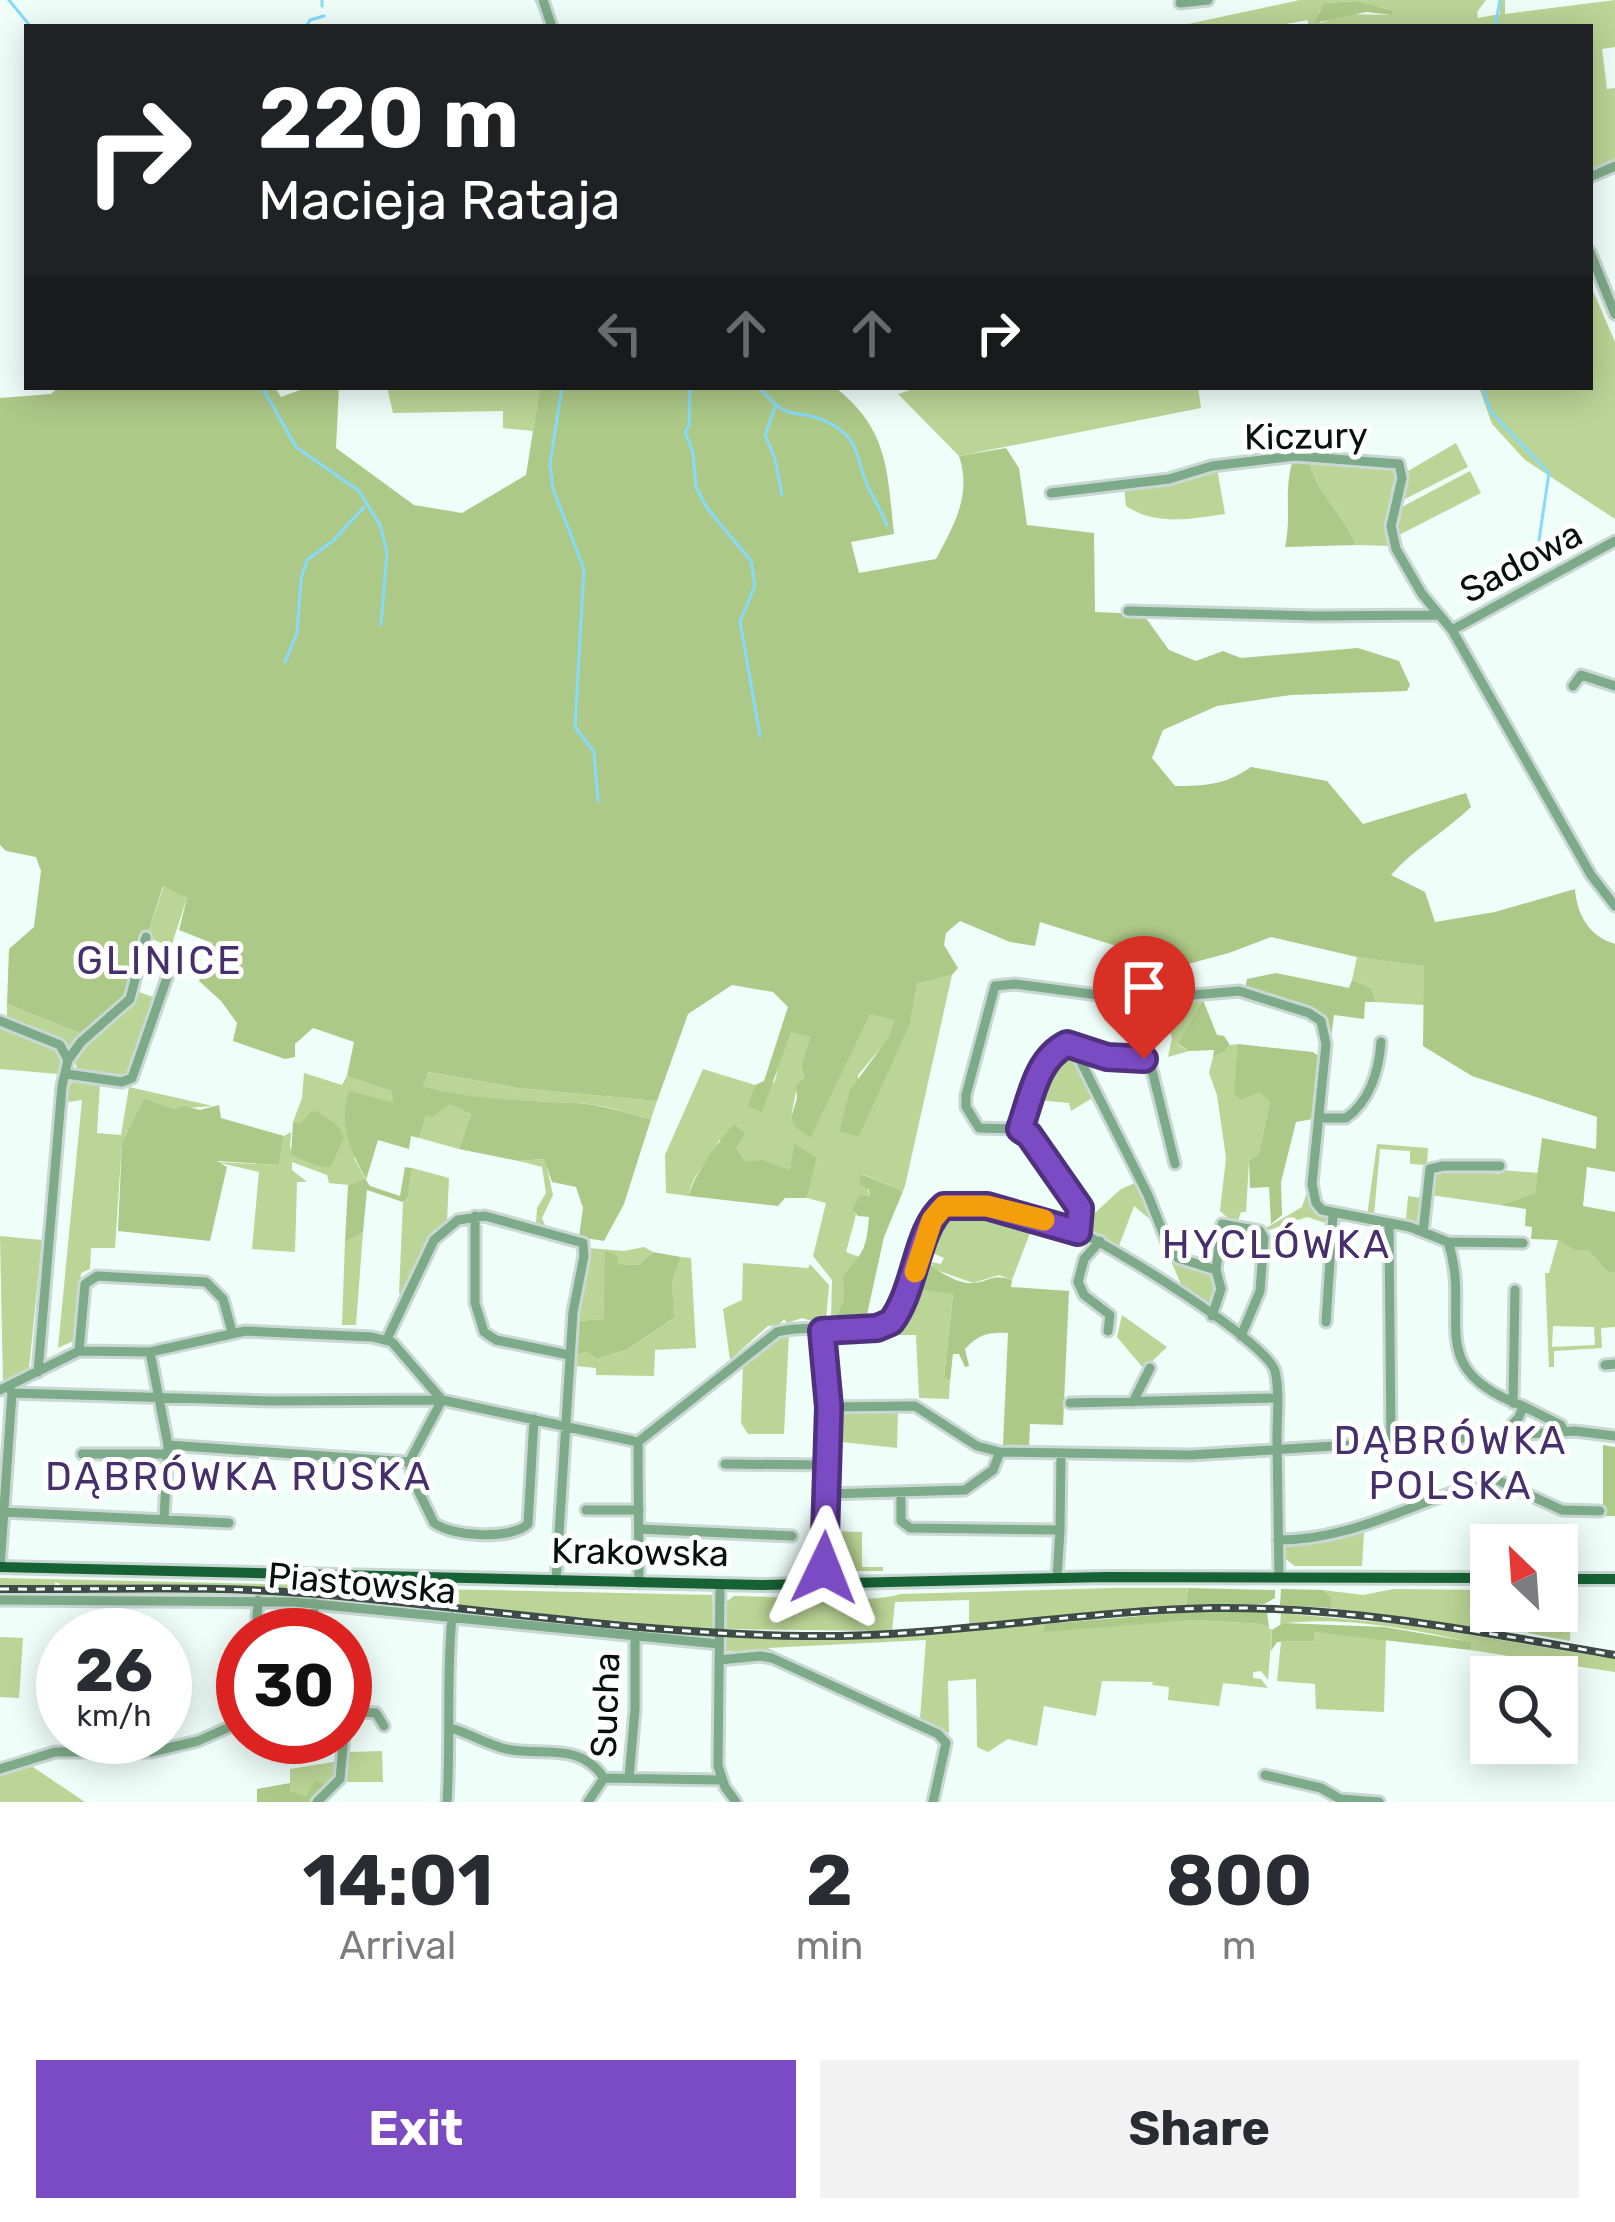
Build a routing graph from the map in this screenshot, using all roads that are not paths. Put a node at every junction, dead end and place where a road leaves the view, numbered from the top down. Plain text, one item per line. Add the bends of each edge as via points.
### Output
1 (1208, 0) edge
2 (1180, 3) dead end
3 (1593, 259) edge
4 (1615, 314) edge
5 (1051, 494) dead end
6 (1615, 541) edge
7 (1128, 611) dead end
8 (1438, 615) junction
9 (1452, 630) junction
10 (1573, 686) dead end
11 (1615, 686) edge
12 (1615, 906) edge
13 (146, 937) dead end
14 (169, 972) dead end
15 (0, 1021) edge
16 (1381, 1042) dead end
17 (1079, 1048) junction
18 (68, 1060) junction
19 (67, 1074) junction
20 (1320, 1118) junction
21 (1020, 1129) junction
22 (1175, 1164) dead end
23 (1500, 1166) dead end
24 (1333, 1215) junction
25 (472, 1216) junction
26 (1389, 1225) junction
27 (1078, 1232) junction
28 (1423, 1232) junction
29 (1100, 1241) junction
30 (1448, 1242) junction
31 (1522, 1243) dead end
32 (1216, 1270) junction
33 (1516, 1290) dead end
34 (1212, 1316) junction
35 (1325, 1322) dead end
36 (822, 1331) junction
37 (1108, 1331) dead end
38 (232, 1332) junction
39 (1241, 1336) junction
40 (387, 1339) junction
41 (79, 1351) junction
42 (150, 1352) junction
43 (569, 1355) junction
44 (1150, 1368) dead end
45 (38, 1372) junction
46 (7, 1390) edge
47 (158, 1395) junction
48 (1277, 1398) junction
49 (442, 1400) junction
50 (1133, 1402) junction
51 (1070, 1403) dead end
52 (1518, 1404) junction
53 (829, 1407) junction
54 (534, 1419) junction
55 (567, 1426) junction
56 (1564, 1432) junction
57 (1615, 1436) edge
58 (1502, 1437) junction
59 (638, 1442) junction
60 (1391, 1443) junction
61 (1277, 1448) junction
62 (168, 1449) junction
63 (1000, 1452) junction
64 (82, 1454) dead end
65 (1061, 1454) junction
66 (409, 1462) junction
67 (725, 1464) dead end
68 (827, 1465) junction
69 (901, 1492) junction
70 (826, 1494) junction
71 (586, 1510) dead end
72 (639, 1510) junction
73 (1600, 1511) dead end
74 (3, 1512) edge
75 (164, 1520) junction
76 (229, 1522) dead end
77 (639, 1529) junction
78 (1060, 1529) junction
79 (792, 1536) dead end
80 (1278, 1540) junction
81 (0, 1567) edge
82 (1279, 1577) junction
83 (1057, 1578) junction
84 (1470, 1578) edge
85 (1578, 1579) edge
86 (1615, 1580) edge
87 (556, 1581) junction
88 (639, 1582) junction
89 (720, 1584) junction
90 (824, 1585) junction
91 (0, 1600) edge
92 (258, 1600) junction
93 (314, 1603) junction
94 (258, 1608) edge
95 (314, 1608) edge
96 (452, 1617) junction
97 (634, 1634) junction
98 (719, 1644) junction
99 (719, 1660) junction
100 (372, 1713) edge
101 (384, 1726) dead end
102 (452, 1728) junction
103 (216, 1733) edge
104 (341, 1764) edge
105 (0, 1769) edge
106 (1265, 1775) dead end
107 (604, 1778) junction
108 (628, 1778) junction
109 (721, 1780) junction
110 (1339, 1801) edge
111 (317, 1802) edge
112 (447, 1802) edge
113 (588, 1802) edge
114 (736, 1802) edge
115 (934, 1802) edge
116 (1379, 1802) edge

1 - 2 street
3 - 4 street
5 - 8 street, Kiczury via 1295,456 1395,463 1402,473 1391,533
6 - 9 street, Sadowa
7 - 8 street
8 - 9 street, Kiczury
9 - 12 street, Kiczury
10 - 11 street via 1581,675
13 - 18 street via 130,999
14 - 19 street via 132,1078
15 - 18 street via 60,1046
16 - 20 street via 1374,1079 1352,1115
17 - 21 street via 1067,1044 1050,1056
17 - 22 street via 1149,1058
17 - 32 street via 1166,1245 1178,1258
18 - 19 street
19 - 45 street
20 - 21 street via 1326,1044 1321,1021 1309,1013 1238,991 1136,1000 995,986 966,1107 979,1128
20 - 24 street via 1312,1195
21 - 27 street via 1080,1208
23 - 28 street via 1430,1169
24 - 26 street
24 - 35 street
25 - 40 street via 434,1240
25 - 43 street via 484,1332
25 - 43 street via 583,1243
26 - 28 street
26 - 60 street
27 - 29 street
27 - 36 street via 953,1204 932,1220 891,1322
28 - 30 street
29 - 34 street
29 - 37 street via 1084,1259 1078,1289 1110,1315
30 - 31 street
30 - 52 street via 1461,1363
32 - 34 street via 1221,1289
32 - 39 street via 1222,1224 1263,1233 1262,1284
33 - 52 street
34 - 39 street
36 - 53 street
36 - 59 street via 794,1328 766,1339
38 - 40 street
38 - 41 street via 223,1299 206,1282 97,1276 85,1284
38 - 42 street
39 - 48 street via 1267,1355
40 - 49 street
41 - 42 street
41 - 45 street
42 - 47 street
43 - 55 street
44 - 50 street
45 - 46 street
46 - 47 street
46 - 74 street
47 - 49 street
47 - 62 street
48 - 50 street
48 - 61 street
49 - 54 street
49 - 66 street
50 - 51 street
52 - 56 street
52 - 58 street via 1519,1417
53 - 63 street via 915,1406
53 - 68 street
54 - 55 street
54 - 66 street via 529,1520 521,1531 439,1527
55 - 59 street
55 - 87 street
56 - 57 street
56 - 58 street
58 - 60 street
59 - 72 street
60 - 61 street
61 - 65 street
61 - 80 street
62 - 64 street
62 - 66 street
62 - 75 street
63 - 65 street
63 - 69 street via 993,1470 970,1488
65 - 78 street
67 - 68 street
68 - 70 street
69 - 70 street
69 - 78 street via 902,1521 910,1528
70 - 90 street
71 - 72 street
72 - 77 street
73 - 80 street via 1562,1510 1495,1479 1348,1532
74 - 75 street
74 - 81 street
75 - 76 street
77 - 79 street
77 - 88 street
78 - 83 street
80 - 82 street
81 - 87 main road, Krakowska
82 - 83 main road, Krakowska
82 - 84 main road, Krakowska
83 - 90 main road, Krakowska
85 - 86 main road
87 - 88 main road, Krakowska
88 - 89 main road, Krakowska
89 - 90 main road, Krakowska
89 - 98 street
91 - 92 street, Piastowska
92 - 93 street, Piastowska
92 - 94 street
93 - 95 street
93 - 96 street, Piastowska
96 - 97 street, Piastowska
96 - 102 street
97 - 98 street, Piastowska
97 - 108 street, Sucha
98 - 99 street
99 - 109 street
99 - 115 street via 772,1658 938,1734 947,1752
100 - 101 street
102 - 107 street via 524,1752 571,1752
102 - 112 street
103 - 105 street via 151,1752 55,1752
104 - 111 street via 340,1779
106 - 110 street via 1321,1788
107 - 108 street
107 - 113 street
108 - 109 street
109 - 114 street
110 - 116 street

